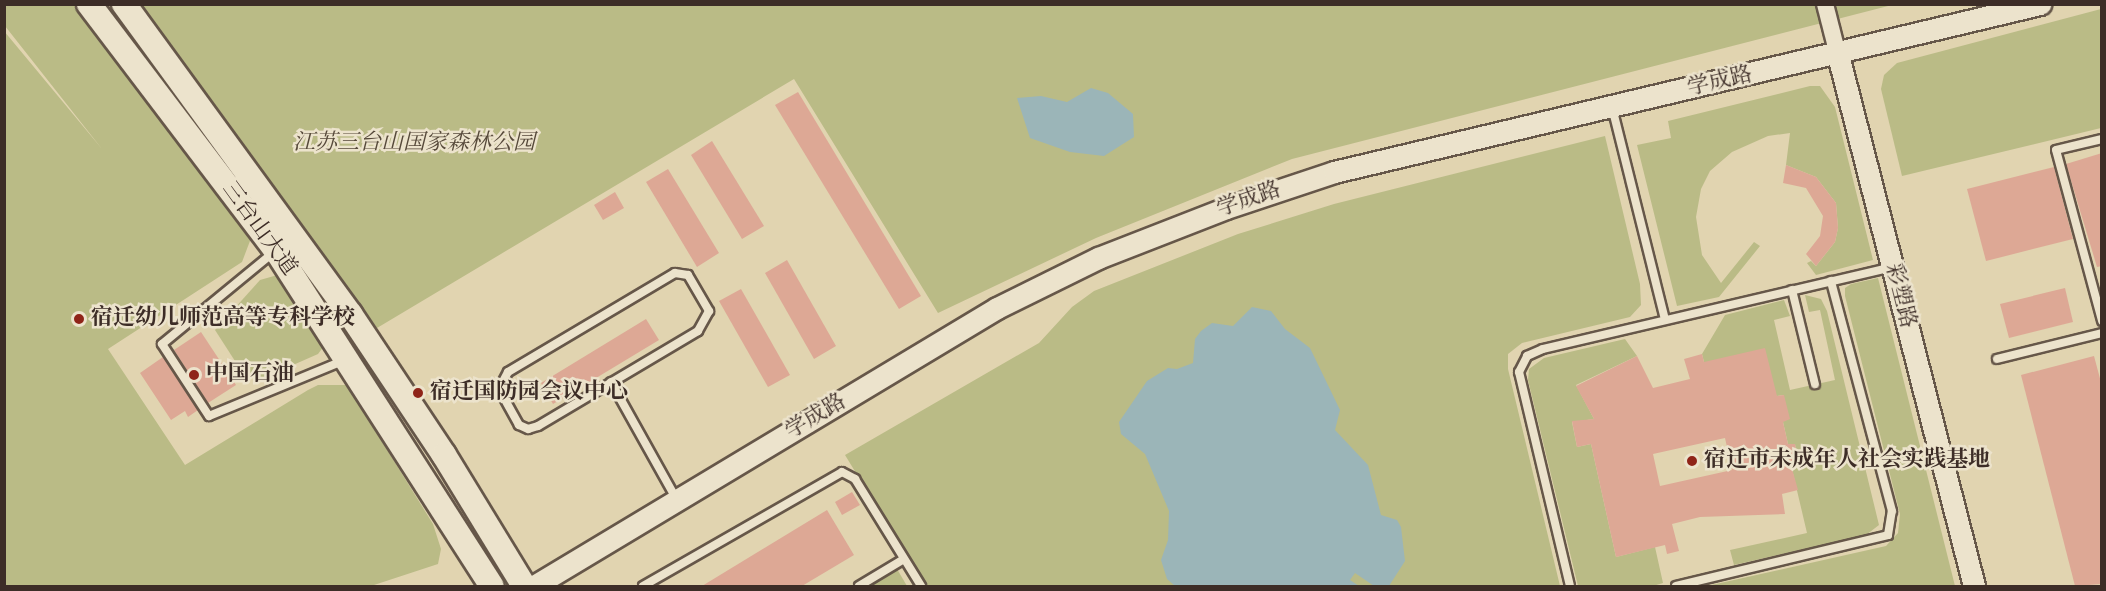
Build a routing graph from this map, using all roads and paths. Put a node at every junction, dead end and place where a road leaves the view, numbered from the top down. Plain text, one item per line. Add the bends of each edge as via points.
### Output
1 (89, 4) edge
2 (124, 4) edge
3 (1825, 4) edge
4 (2040, 4) edge
5 (1838, 55) junction
6 (1612, 107) junction
7 (2102, 139) edge
8 (276, 250) junction
9 (1892, 266) junction
10 (1831, 281) junction
11 (1792, 290) junction
12 (1665, 320) junction
13 (2102, 321) edge
14 (2102, 333) edge
15 (348, 359) junction
16 (1997, 359) dead end
17 (611, 382) junction
18 (1815, 384) dead end
19 (677, 500) junction
20 (904, 559) junction
21 (502, 582) edge
22 (534, 586) edge
23 (643, 586) edge
24 (859, 586) edge
25 (921, 586) edge
26 (1570, 586) edge
27 (1676, 586) edge
28 (1974, 586) edge

1 - 8 main road, 三台山大道
2 - 21 main road, 三台山大道 via 350,314 444,455
3 - 5 street, 彩塑路
4 - 5 street, 学成路
5 - 6 street, 学成路
5 - 9 street, 彩塑路
6 - 12 lane
6 - 19 street, 学成路 via 1334,172 1226,208 1098,258 997,308
7 - 13 lane via 2056,150
8 - 15 main road, 三台山大道
8 - 15 lane via 162,344 209,416
9 - 10 lane
9 - 28 street, 彩塑路
10 - 11 lane
10 - 27 lane via 1892,511 1888,535
11 - 12 lane
11 - 18 lane
12 - 26 lane via 1543,349 1527,356 1521,364 1519,372
14 - 16 lane
15 - 21 main road, 三台山大道
17 - 17 lane via 698,331 706,322 709,311 688,275 675,273 664,278 508,372 499,389 519,425 528,429
17 - 19 lane
19 - 22 street, 学成路
20 - 23 lane via 855,479 842,472
20 - 24 lane
20 - 25 lane

